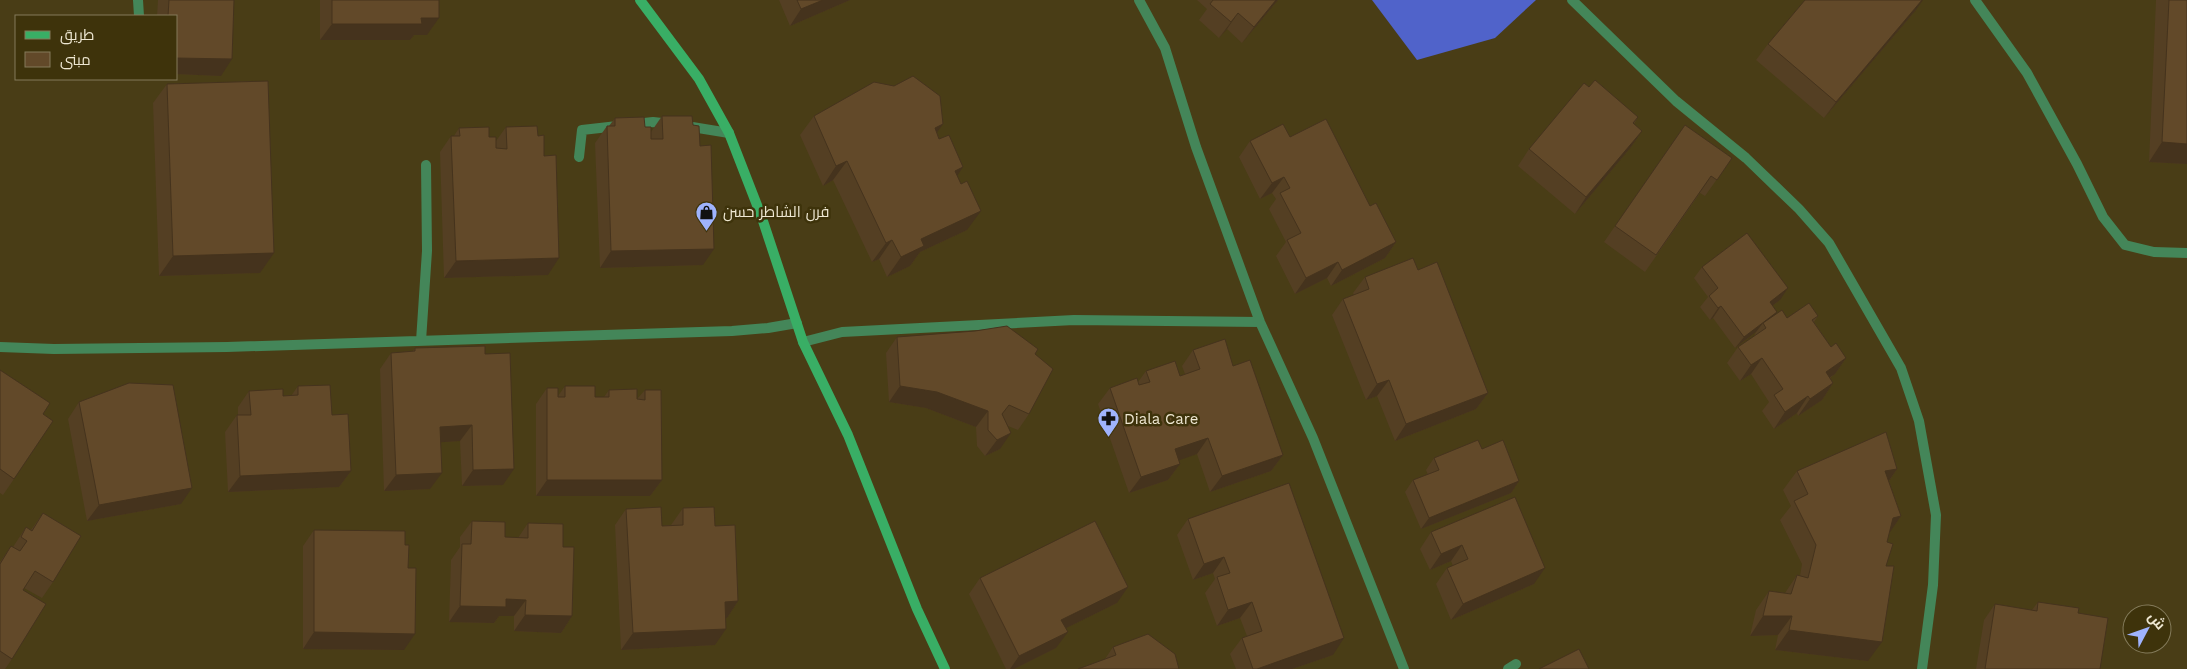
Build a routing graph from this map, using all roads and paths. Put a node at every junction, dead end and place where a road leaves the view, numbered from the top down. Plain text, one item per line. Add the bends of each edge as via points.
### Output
1 (138, 0) edge
2 (640, 0) edge
3 (1139, 0) edge
4 (1572, 0) edge
5 (1975, 0) edge
6 (139, 15) edge
7 (729, 133) junction
8 (579, 157) dead end
9 (426, 165) dead end
10 (2187, 253) edge
11 (1260, 322) junction
12 (797, 323) junction
13 (421, 341) junction
14 (803, 342) junction
15 (0, 347) edge
16 (945, 669) edge
17 (1404, 669) edge
18 (1922, 669) edge

1 - 6 street
2 - 7 street via 698,79
3 - 11 street via 1166,48 1196,147
4 - 18 street via 1676,101 1746,158 1800,209 1830,243 1901,368 1919,421 1936,515 1933,585
5 - 10 street via 2027,73 2103,217 2125,245 2154,252
7 - 8 street via 653,122 582,130
7 - 12 street
9 - 13 street via 427,251
11 - 14 street via 1065,320 842,332
11 - 17 street via 1313,438
12 - 13 street via 732,331
12 - 14 street
13 - 15 street via 227,347
14 - 16 street via 848,434 917,609

